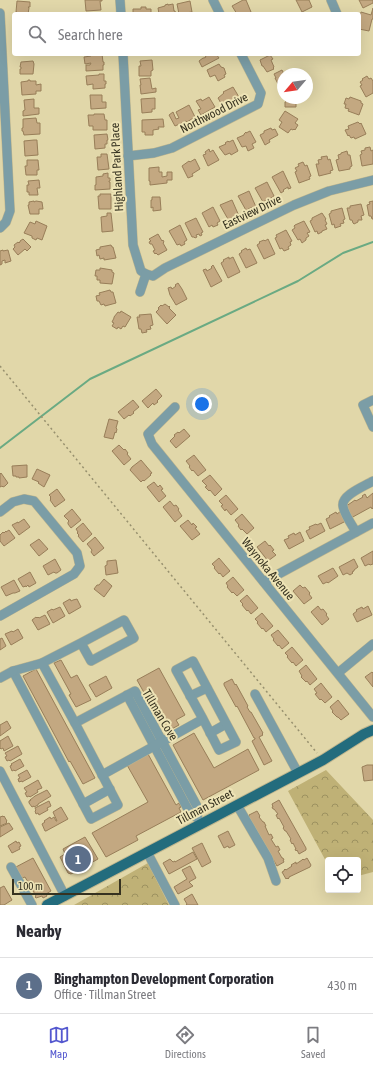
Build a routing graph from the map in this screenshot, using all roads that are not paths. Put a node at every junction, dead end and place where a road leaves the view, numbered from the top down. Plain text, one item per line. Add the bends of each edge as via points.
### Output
1 (120, 0) edge
2 (213, 0) edge
3 (330, 0) edge
4 (121, 12) edge
5 (219, 12) edge
6 (336, 12) edge
7 (0, 13) edge
8 (123, 56) edge
9 (242, 56) edge
10 (128, 156) junction
11 (373, 180) edge
12 (0, 228) edge
13 (146, 274) junction
14 (140, 292) dead end
15 (373, 400) edge
16 (175, 407) dead end
17 (373, 427) edge
18 (373, 481) edge
19 (0, 512) edge
20 (373, 523) edge
21 (356, 532) junction
22 (264, 582) junction
23 (0, 616) edge
24 (81, 643) junction
25 (373, 644) edge
26 (42, 663) junction
27 (13, 671) junction
28 (338, 673) junction
29 (0, 678) edge
30 (207, 688) junction
31 (255, 694) dead end
32 (127, 695) junction
33 (190, 696) junction
34 (373, 717) edge
35 (202, 719) junction
36 (75, 723) junction
37 (226, 724) junction
38 (373, 730) edge
39 (210, 733) junction
40 (163, 742) junction
41 (154, 747) junction
42 (174, 763) junction
43 (166, 768) junction
44 (0, 772) edge
45 (298, 773) junction
46 (102, 775) junction
47 (110, 789) junction
48 (83, 804) junction
49 (237, 805) junction
50 (199, 820) junction
51 (147, 852) junction
52 (11, 867) dead end
53 (276, 881) dead end
54 (65, 896) junction
55 (32, 905) edge
56 (47, 905) edge
57 (175, 905) edge

1 - 4 street
2 - 5 street
3 - 6 street
7 - 12 street via 10,212
8 - 10 street, Highland Park Place
9 - 10 street, Northwood Drive via 261,93 258,104 172,148
10 - 13 street, Highland Park Place via 133,245 141,271
11 - 13 street, Eastview Drive via 330,190 294,204 153,276
13 - 14 street
15 - 17 street via 363,405
16 - 22 street, Waynoka Avenue via 148,434 152,444
18 - 21 street via 348,495 342,503
19 - 23 street via 13,502 24,499 34,501 77,553 80,566 74,574
20 - 21 street
21 - 22 street
22 - 28 street, Waynoka Avenue
24 - 24 street via 91,661 134,638 124,620
24 - 26 street
25 - 28 street
26 - 27 street
26 - 36 street
27 - 29 street
27 - 48 street
28 - 34 street, Waynoka Avenue
30 - 33 street
30 - 33 street via 193,661 176,670
30 - 37 street
31 - 45 street
32 - 36 street
32 - 40 street, Tillman Cove via 135,691
32 - 41 street, Tillman Cove
33 - 35 street
35 - 39 street
35 - 40 street
36 - 46 street
37 - 39 street
37 - 39 street via 236,742 219,750
38 - 45 main road, Tillman Street
40 - 41 street
40 - 42 street, Tillman Cove
41 - 43 street, Tillman Cove
41 - 46 street
42 - 43 street
42 - 50 street, Tillman Cove via 199,810
43 - 50 street, Tillman Cove via 191,814
44 - 54 street
45 - 49 main road, Tillman Street
46 - 47 street
47 - 48 street
47 - 48 street via 118,805 91,819
49 - 50 main road, Tillman Street
49 - 53 street via 268,858
50 - 51 main road, Tillman Street
51 - 54 main road, Tillman Street
51 - 57 street
52 - 55 street
54 - 56 main road, Tillman Street

